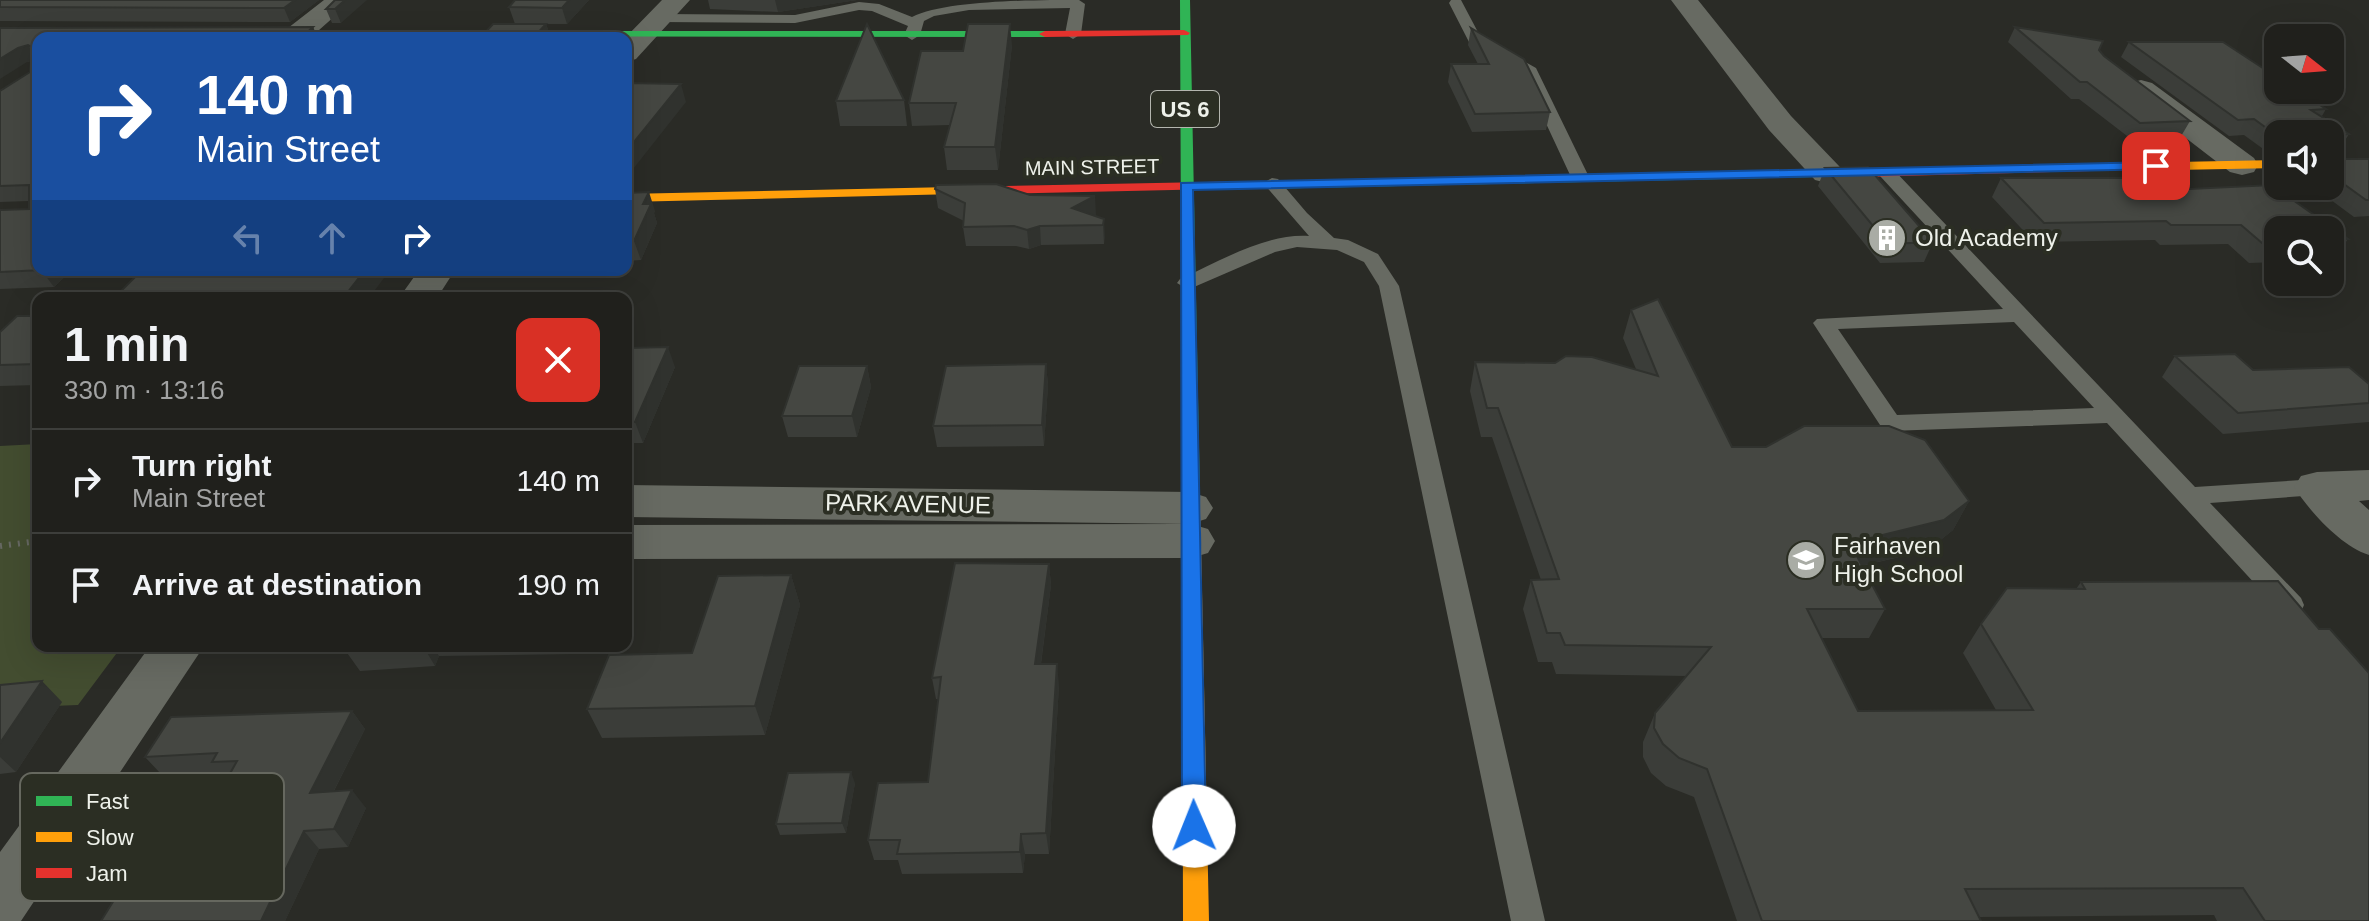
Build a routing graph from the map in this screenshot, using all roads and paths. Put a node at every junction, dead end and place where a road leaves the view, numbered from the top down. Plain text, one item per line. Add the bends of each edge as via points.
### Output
1 (340, 0) edge
2 (1185, 0) edge
3 (1684, 0) edge
4 (1456, 3) dead end
5 (651, 27) edge
6 (914, 29) junction
7 (300, 32) edge
8 (399, 32) edge
9 (1184, 33) junction
10 (1073, 34) junction
11 (2120, 73) edge
12 (2264, 164) edge
13 (2242, 165) junction
14 (1886, 172) junction
15 (1827, 173) junction
16 (1580, 177) junction
17 (1272, 183) junction
18 (1186, 186) junction
19 (632, 198) edge
20 (1328, 243) junction
21 (1187, 283) junction
22 (2020, 315) junction
23 (2114, 415) junction
24 (2369, 485) edge
25 (2317, 487) junction
26 (2189, 496) junction
27 (632, 501) edge
28 (1190, 524) junction
29 (2369, 538) edge
30 (32, 542) edge
31 (632, 542) edge
32 (0, 546) edge
33 (2306, 620) edge
34 (174, 652) edge
35 (89, 773) edge
36 (20, 872) edge
37 (0, 901) edge
38 (1196, 921) edge
39 (1528, 921) edge

1 - 7 street
2 - 9 main road, US 6
3 - 15 street via 1780,123
4 - 16 lane via 1474,39 1530,71
5 - 6 main road
5 - 6 lane via 795,19 859,6 874,7
5 - 8 main road
6 - 10 main road
6 - 10 lane via 931,10 957,5 1078,4
9 - 10 main road
9 - 18 main road, US 6
11 - 13 street
12 - 13 main road, MAIN STREET
13 - 14 main road, MAIN STREET
14 - 15 main road, MAIN STREET
14 - 22 lane
15 - 16 main road, MAIN STREET
16 - 17 main road, MAIN STREET
17 - 18 main road, MAIN STREET
17 - 20 lane
18 - 19 main road, MAIN STREET
18 - 21 main road, US 6
20 - 21 lane via 1297,241 1268,248
20 - 39 lane via 1371,258 1389,286
21 - 28 main road, US 6
22 - 23 lane
22 - 23 lane via 1824,323 1890,423
23 - 26 lane
24 - 25 street
25 - 26 lane
25 - 29 street
26 - 33 lane
27 - 28 street, PARK AVENUE
28 - 31 street
28 - 38 main road, US 6
30 - 32 path
34 - 35 street
36 - 37 street

